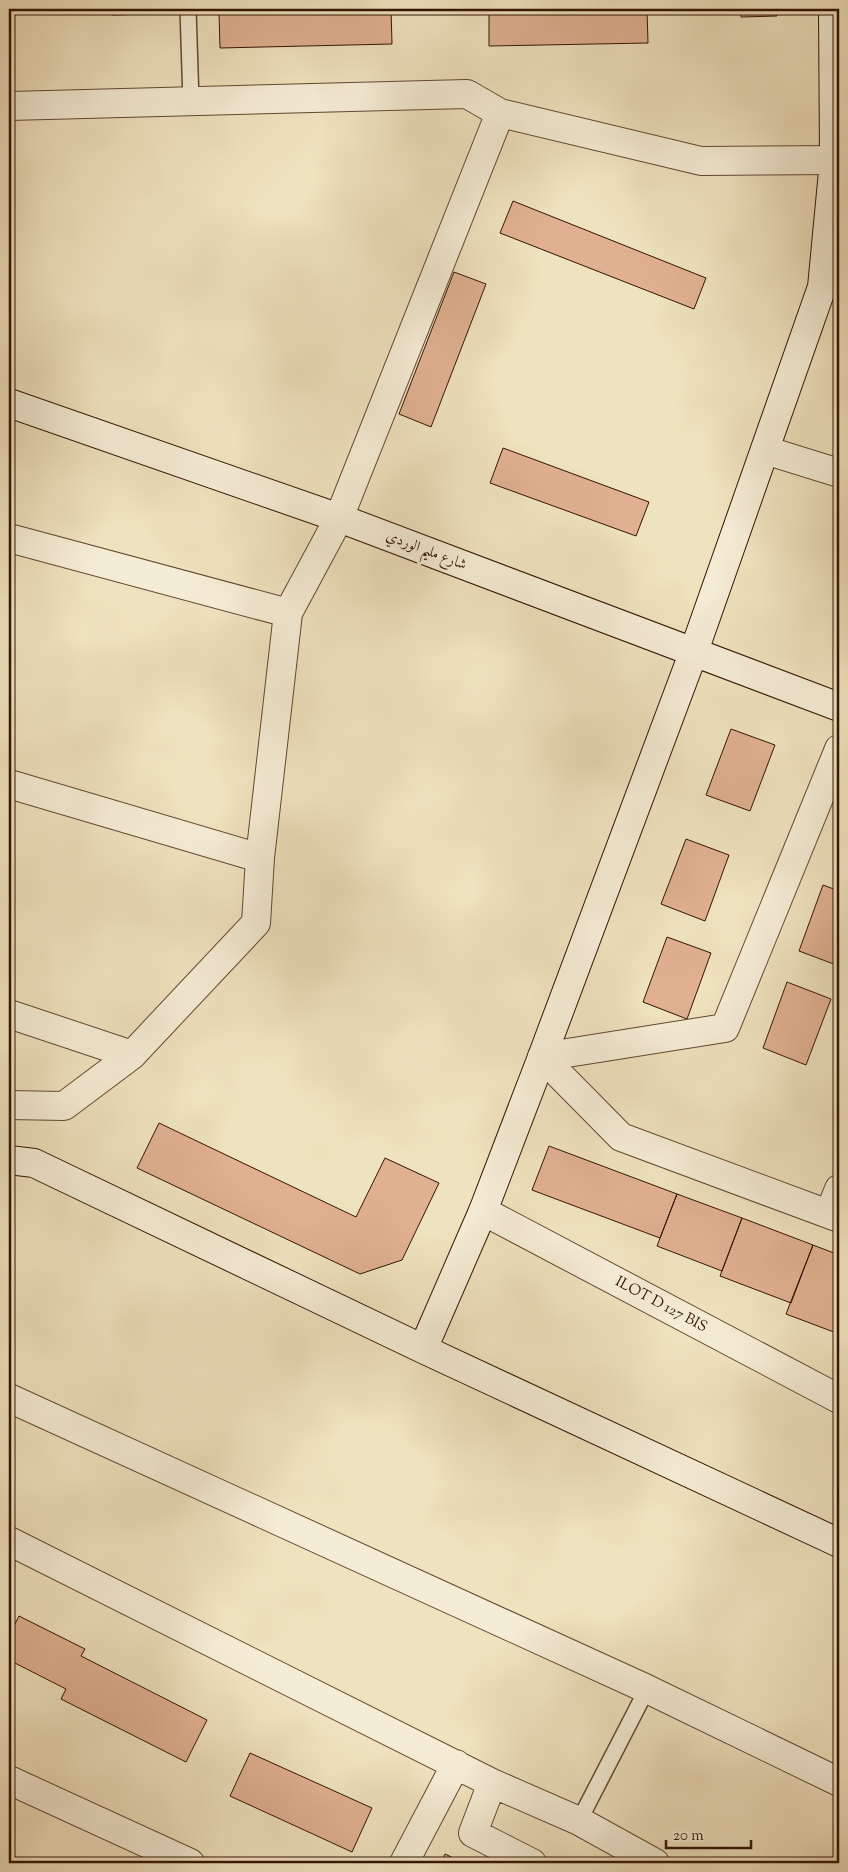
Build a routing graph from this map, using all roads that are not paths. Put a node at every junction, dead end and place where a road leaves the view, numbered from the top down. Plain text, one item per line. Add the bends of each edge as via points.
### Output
1 (188, 9) edge
2 (833, 9) edge
3 (192, 102) junction
4 (9, 106) edge
5 (500, 113) junction
6 (836, 160) edge
7 (9, 403) edge
8 (765, 450) junction
9 (839, 473) edge
10 (339, 518) junction
11 (9, 538) edge
12 (288, 612) junction
13 (694, 651) junction
14 (839, 707) edge
15 (839, 749) edge
16 (9, 784) edge
17 (260, 858) junction
18 (9, 1014) edge
19 (132, 1055) junction
20 (542, 1057) junction
21 (9, 1105) edge
22 (9, 1160) edge
23 (839, 1189) edge
24 (483, 1212) junction
25 (834, 1216) edge
26 (423, 1349) junction
27 (9, 1398) edge
28 (839, 1399) edge
29 (9, 1540) edge
30 (839, 1542) edge
31 (647, 1689) junction
32 (456, 1764) junction
33 (9, 1780) edge
34 (839, 1782) edge
35 (492, 1783) junction
36 (579, 1821) junction
37 (190, 1863) edge
38 (404, 1863) edge
39 (532, 1863) edge
40 (655, 1863) edge

1 - 3 lane
2 - 6 street
3 - 4 street
3 - 5 street via 467,94
5 - 6 street via 702,161
5 - 10 street
6 - 8 street via 822,287
7 - 10 street, شارع مليم الوردي
8 - 9 street
8 - 13 street
10 - 12 street
10 - 13 street, شارع مليم الوردي
11 - 12 street
12 - 17 street
13 - 14 street, شارع مليم الوردي
13 - 20 street
15 - 20 street via 725,1028
16 - 17 street
17 - 19 street via 256,923
18 - 19 street
19 - 21 street via 64,1106
20 - 24 street
20 - 25 street via 620,1137
22 - 26 street via 34,1163
23 - 25 street
24 - 26 street
24 - 28 street, ILOT D 127 BIS
26 - 30 street
27 - 31 street
29 - 32 street
31 - 34 street
31 - 36 lane
32 - 35 street
32 - 38 street
33 - 37 street
35 - 36 street
35 - 39 street via 473,1833
36 - 40 street

